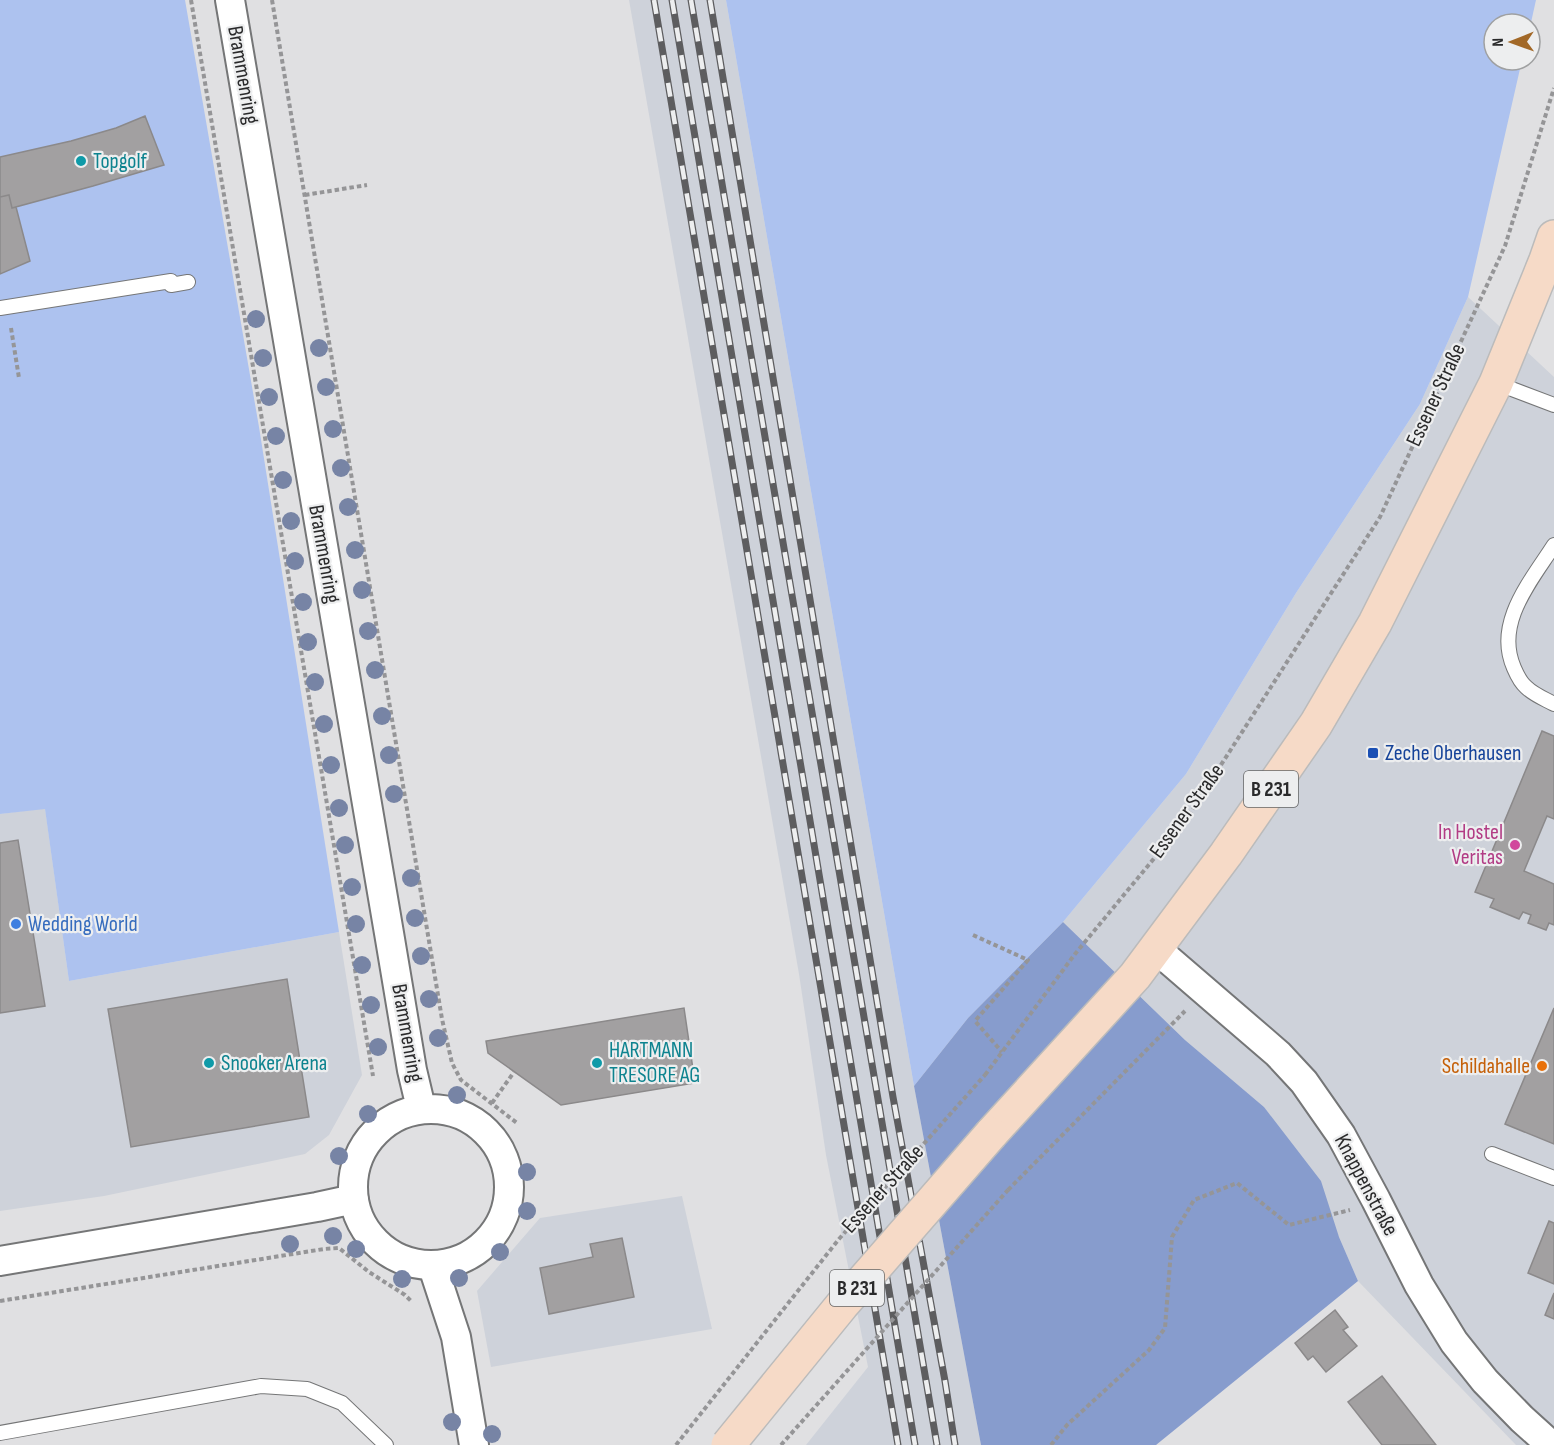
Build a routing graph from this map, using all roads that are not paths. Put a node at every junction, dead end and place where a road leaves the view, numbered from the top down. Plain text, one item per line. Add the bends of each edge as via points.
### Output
1 (230, 0) edge
2 (1554, 237) edge
3 (188, 282) dead end
4 (4, 308) edge
5 (1496, 382) junction
6 (1554, 405) edge
7 (1554, 545) edge
8 (1554, 704) edge
9 (1155, 948) junction
10 (421, 1108) junction
11 (1492, 1154) dead end
12 (1554, 1178) edge
13 (354, 1199) junction
14 (0, 1261) edge
15 (433, 1267) junction
16 (0, 1433) edge
17 (386, 1445) edge
18 (474, 1445) edge
19 (728, 1445) edge
20 (1551, 1445) edge

1 - 10 street, Brammenring
2 - 5 main road, Essener Straße / B 231
3 - 4 lane via 171,285 171,281
5 - 6 lane
5 - 9 main road, Essener Straße / B 231 via 1375,623 1316,724
7 - 8 lane via 1511,618 1508,641 1510,660 1518,677 1533,693
9 - 19 main road, Essener Straße / B 231, bridge via 1135,976 842,1305
9 - 20 street, Knappenstraße via 1278,1054 1304,1082 1341,1135 1419,1285 1454,1342 1485,1381
10 - 13 street, Brammenring via 391,1119 368,1144 358,1161
10 - 15 street, Brammenring via 443,1109 486,1133 508,1173 509,1186 508,1200 490,1237 467,1256
11 - 12 lane
13 - 14 street
13 - 15 street, Brammenring via 366,1229 387,1252 409,1263
15 - 18 street via 456,1337
16 - 17 lane via 261,1386 307,1389 342,1403

